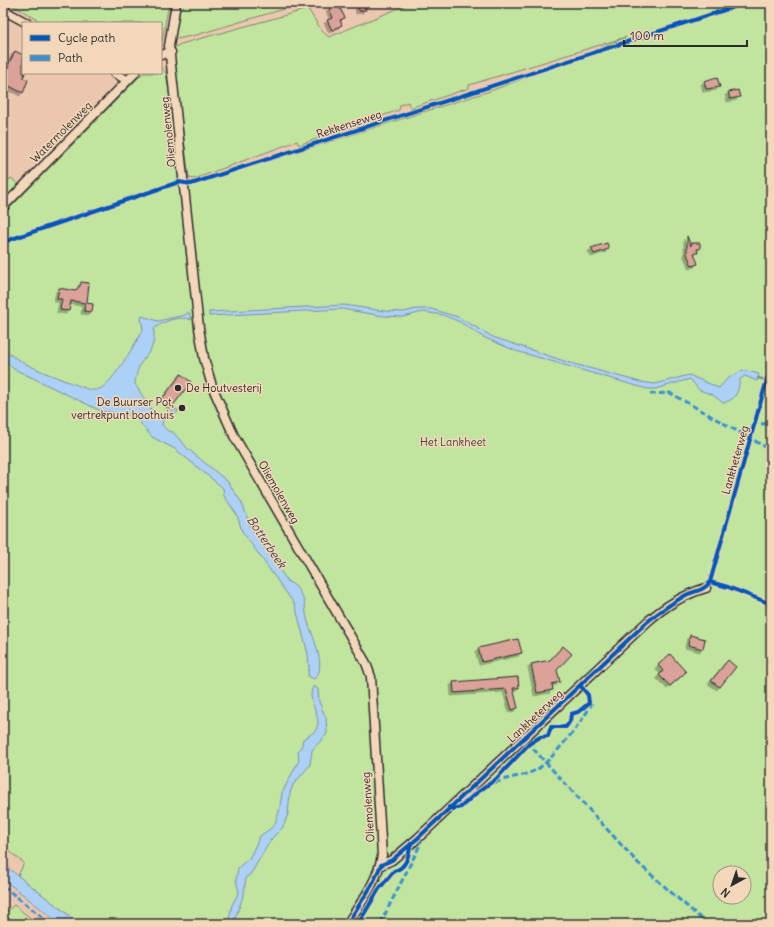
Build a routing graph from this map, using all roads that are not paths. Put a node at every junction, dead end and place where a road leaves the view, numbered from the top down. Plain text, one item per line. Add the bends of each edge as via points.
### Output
1 (176, 3) edge
2 (3, 10) edge
3 (25, 22) edge
4 (170, 52) junction
5 (162, 55) edge
6 (116, 74) edge
7 (134, 74) edge
8 (127, 80) junction
9 (3, 207) edge
10 (706, 588) dead end
11 (381, 865) junction
12 (347, 924) edge

1 - 4 street
2 - 3 street
4 - 5 street
4 - 11 street, Oliemolenweg via 199,328 206,365 214,393 234,436 366,663 371,677
6 - 8 street
7 - 8 street, Watermolenweg
8 - 9 street, Watermolenweg
10 - 11 street, Lankheterweg via 657,613 418,838 392,860
11 - 12 street, Oliemolenweg via 372,885

